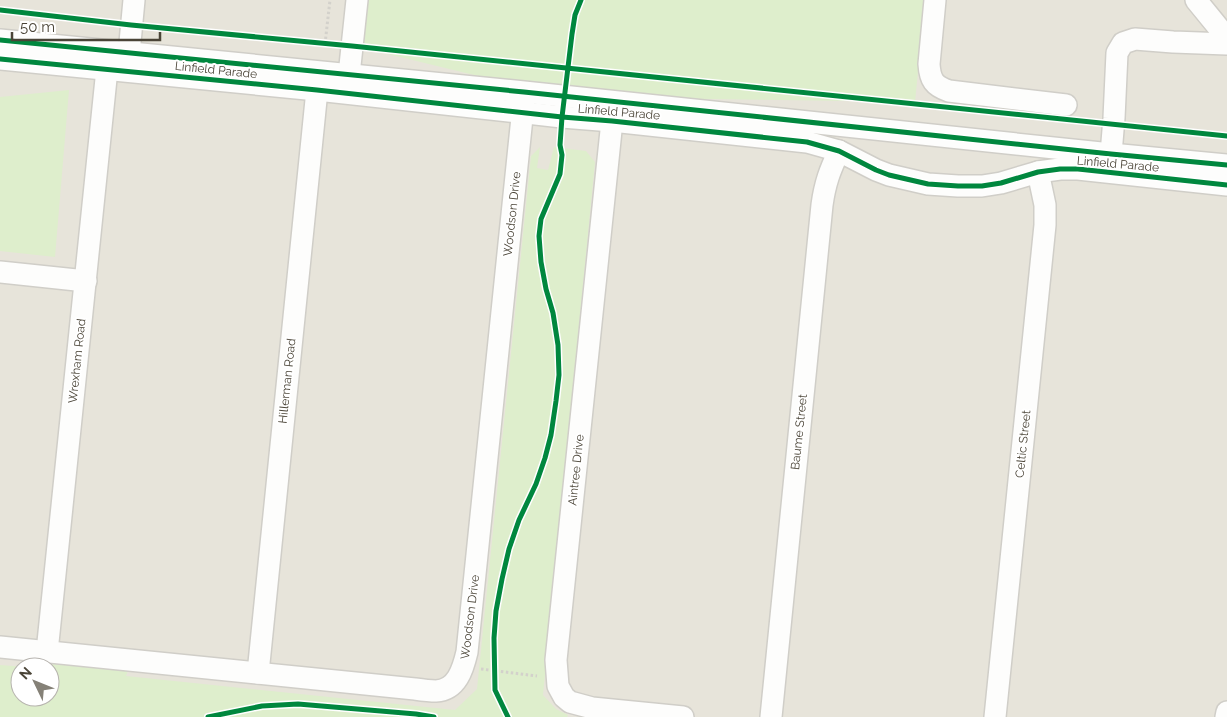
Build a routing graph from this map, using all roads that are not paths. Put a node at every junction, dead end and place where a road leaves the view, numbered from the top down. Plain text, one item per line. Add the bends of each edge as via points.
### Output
1 (134, 0) edge
2 (357, 0) edge
3 (935, 0) edge
4 (1196, 0) edge
5 (1227, 38) edge
6 (0, 40) edge
7 (1227, 44) edge
8 (128, 53) junction
9 (0, 59) edge
10 (107, 69) junction
11 (349, 76) junction
12 (316, 90) junction
13 (524, 102) junction
14 (1066, 105) dead end
15 (612, 121) junction
16 (839, 150) junction
17 (1111, 154) junction
18 (1227, 164) edge
19 (1038, 172) junction
20 (1227, 185) edge
21 (0, 272) edge
22 (86, 281) junction
23 (0, 647) edge
24 (47, 652) junction
25 (258, 673) junction
26 (1227, 712) edge
27 (682, 717) edge
28 (771, 717) edge
29 (995, 717) edge
30 (1226, 717) edge

1 - 8 street
2 - 11 street
3 - 14 street via 929,74 936,85 949,92
4 - 5 street
6 - 8 street, Linfield Parade
7 - 17 street via 1135,39 1123,43 1117,53
8 - 11 street, Linfield Parade
9 - 10 street, Linfield Parade
10 - 12 street, Linfield Parade
10 - 22 street, Wrexham Road
11 - 13 street, Linfield Parade
12 - 13 street, Linfield Parade
12 - 25 street, Hillerman Road
13 - 15 street, Linfield Parade
13 - 17 street, Linfield Parade
13 - 25 street, Woodson Drive via 463,668 453,684 438,691
15 - 16 street, Linfield Parade via 807,142
15 - 27 street, Aintree Drive via 556,660 557,678 560,692 577,705
16 - 19 street, Linfield Parade via 889,175 928,184 982,186
16 - 28 street, Baume Street via 825,186 822,205
17 - 18 street, Linfield Parade
19 - 20 street, Linfield Parade via 1078,170
19 - 29 street, Celtic Street via 1045,225
21 - 22 street
22 - 24 street, Wrexham Road
23 - 24 street, Woodson Drive
24 - 25 street, Woodson Drive
26 - 30 street

